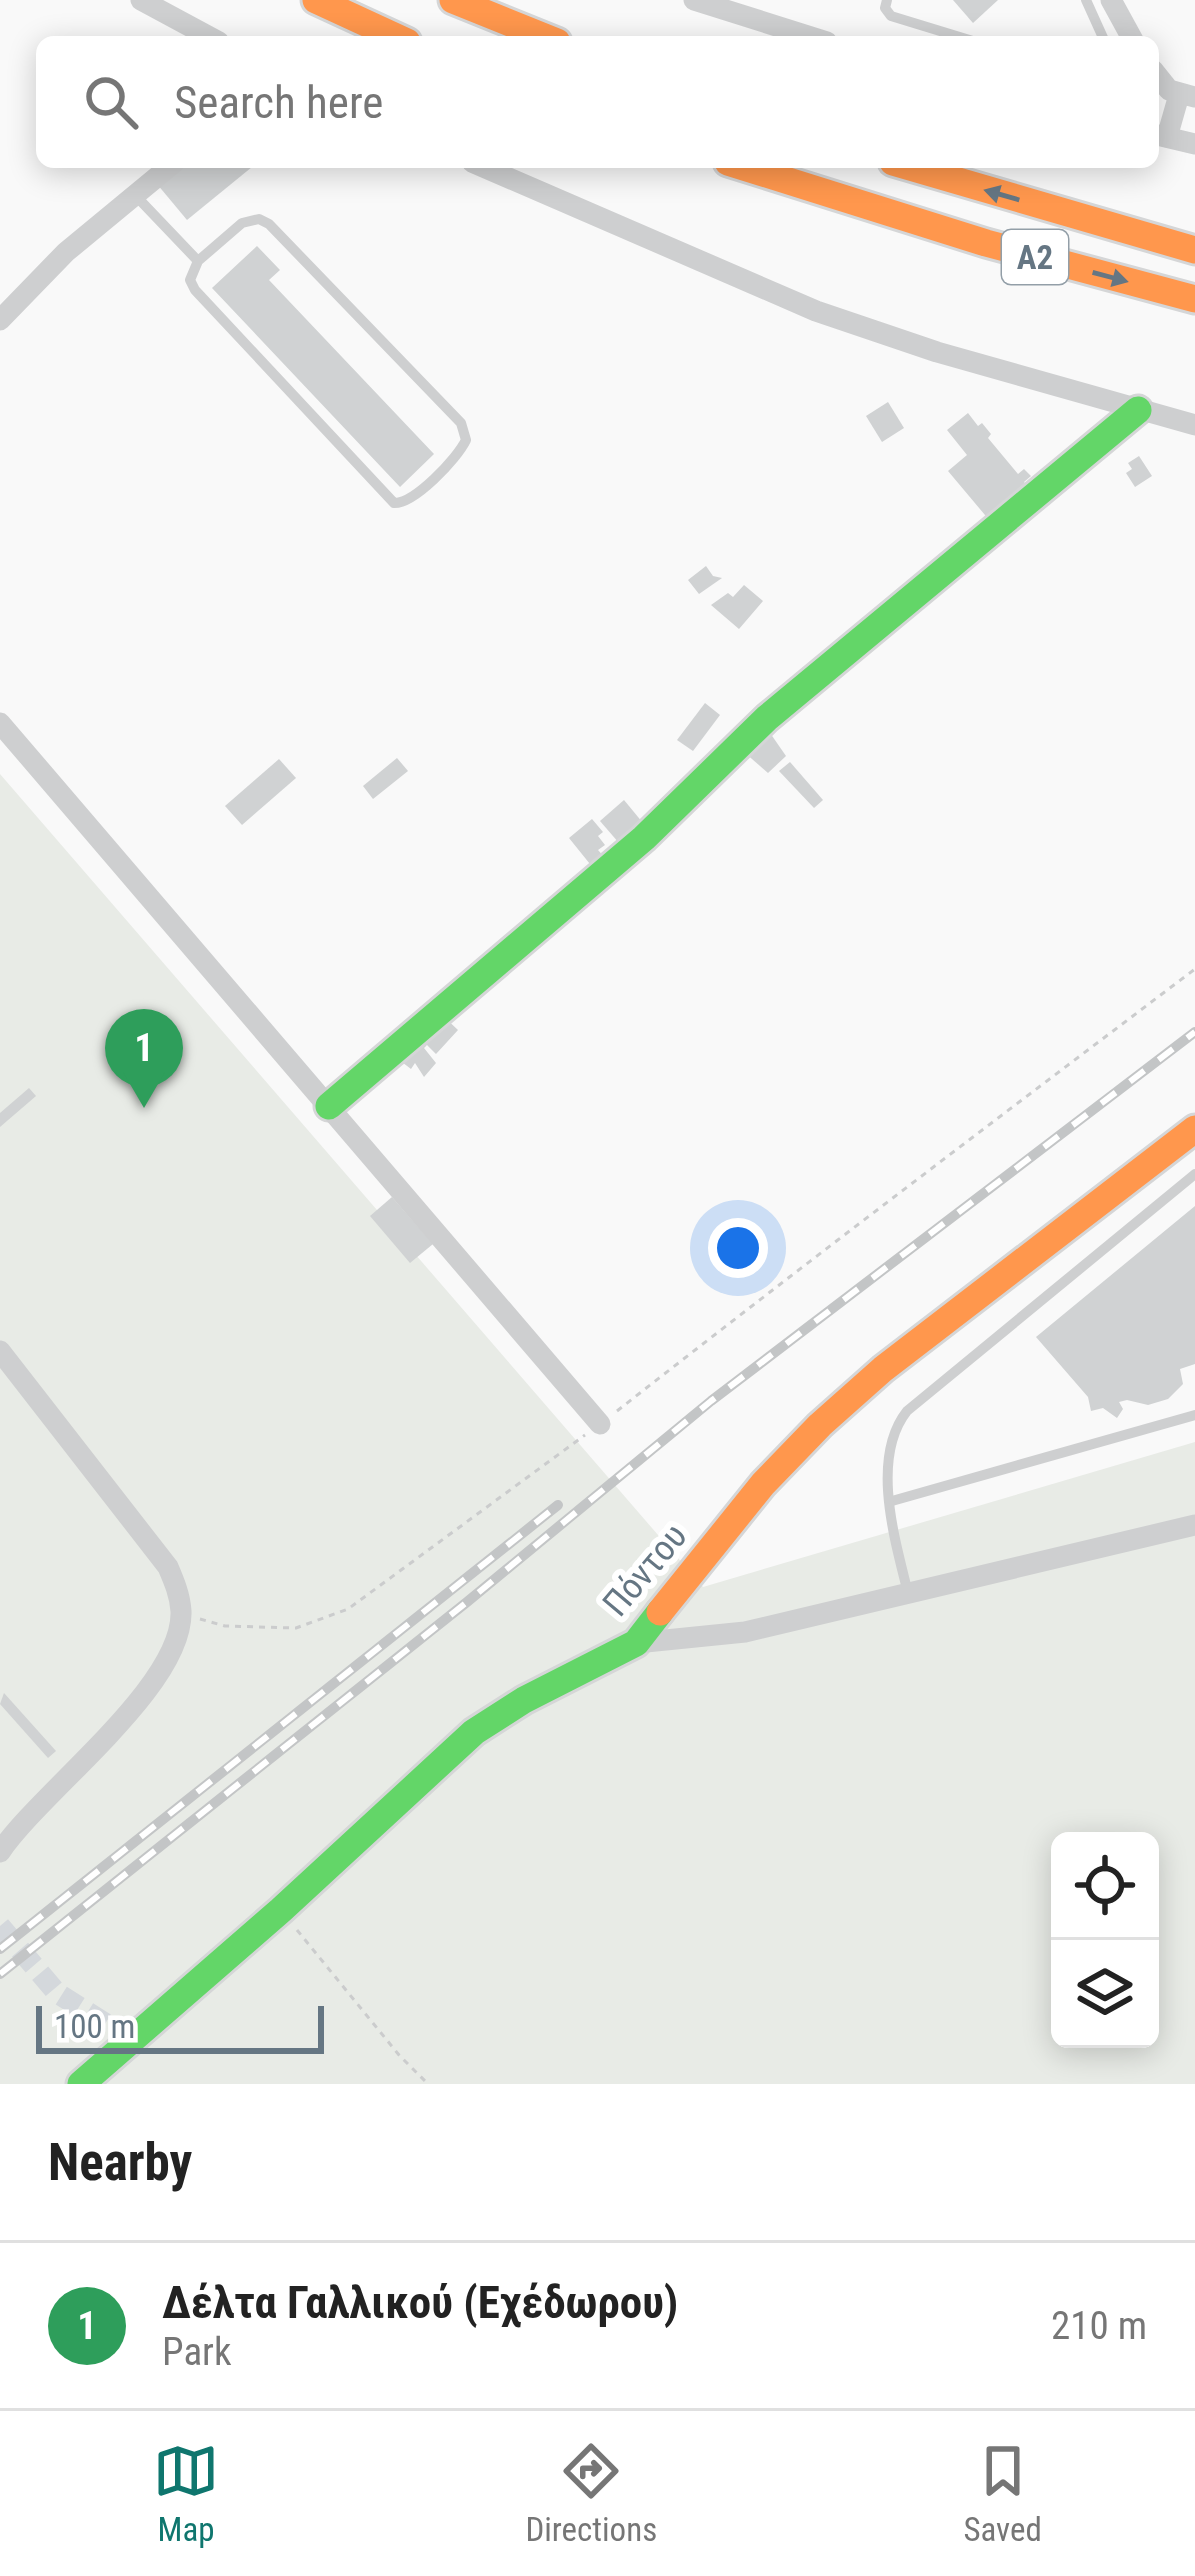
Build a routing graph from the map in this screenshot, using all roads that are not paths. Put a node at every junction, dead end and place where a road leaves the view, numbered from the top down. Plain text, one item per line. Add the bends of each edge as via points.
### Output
1 (141, 0) edge
2 (316, 0) edge
3 (453, 0) edge
4 (694, 0) edge
5 (887, 0) edge
6 (1086, 0) edge
7 (1111, 0) edge
8 (208, 36) edge
9 (394, 36) edge
10 (542, 36) edge
11 (808, 36) edge
12 (956, 36) edge
13 (1102, 36) edge
14 (1131, 36) edge
15 (1174, 94) edge
16 (1160, 135) edge
17 (1195, 144) edge
18 (168, 168) edge
19 (486, 168) edge
20 (747, 168) edge
21 (913, 168) edge
22 (135, 195) junction
23 (1195, 250) edge
24 (198, 261) junction
25 (1195, 299) edge
26 (0, 320) edge
27 (1138, 410) junction
28 (1195, 425) edge
29 (0, 723) edge
30 (328, 1106) junction
31 (1195, 1129) edge
32 (1195, 1174) edge
33 (0, 1352) edge
34 (1195, 1415) edge
35 (600, 1424) road end
36 (892, 1502) junction
37 (1195, 1525) edge
38 (908, 1594) junction
39 (636, 1642) junction
40 (3, 1839) edge
41 (81, 2084) edge

1 - 8 street
2 - 9 main road
3 - 10 main road
4 - 11 street
5 - 12 lane via 891,16
6 - 13 lane
7 - 14 street
15 - 16 street
16 - 17 street
18 - 22 street
19 - 27 street via 816,311
20 -> 25 main road, Α2
23 -> 21 main road, Α2
22 - 24 lane
22 - 26 street
24 - 24 lane via 242,224 268,224 461,423 460,452 410,501 394,503 195,290 190,280
27 - 28 street
27 - 30 main road via 767,718 644,838
29 - 30 street
30 - 35 street
31 - 39 main road, Πόντου via 820,1424
32 - 36 lane via 907,1411 890,1444
33 - 40 street via 168,1567 181,1614 164,1664 132,1709
34 - 36 lane
36 - 38 lane
37 - 38 street
38 - 39 street via 745,1632
39 - 41 main road, Πόντου via 473,1732

